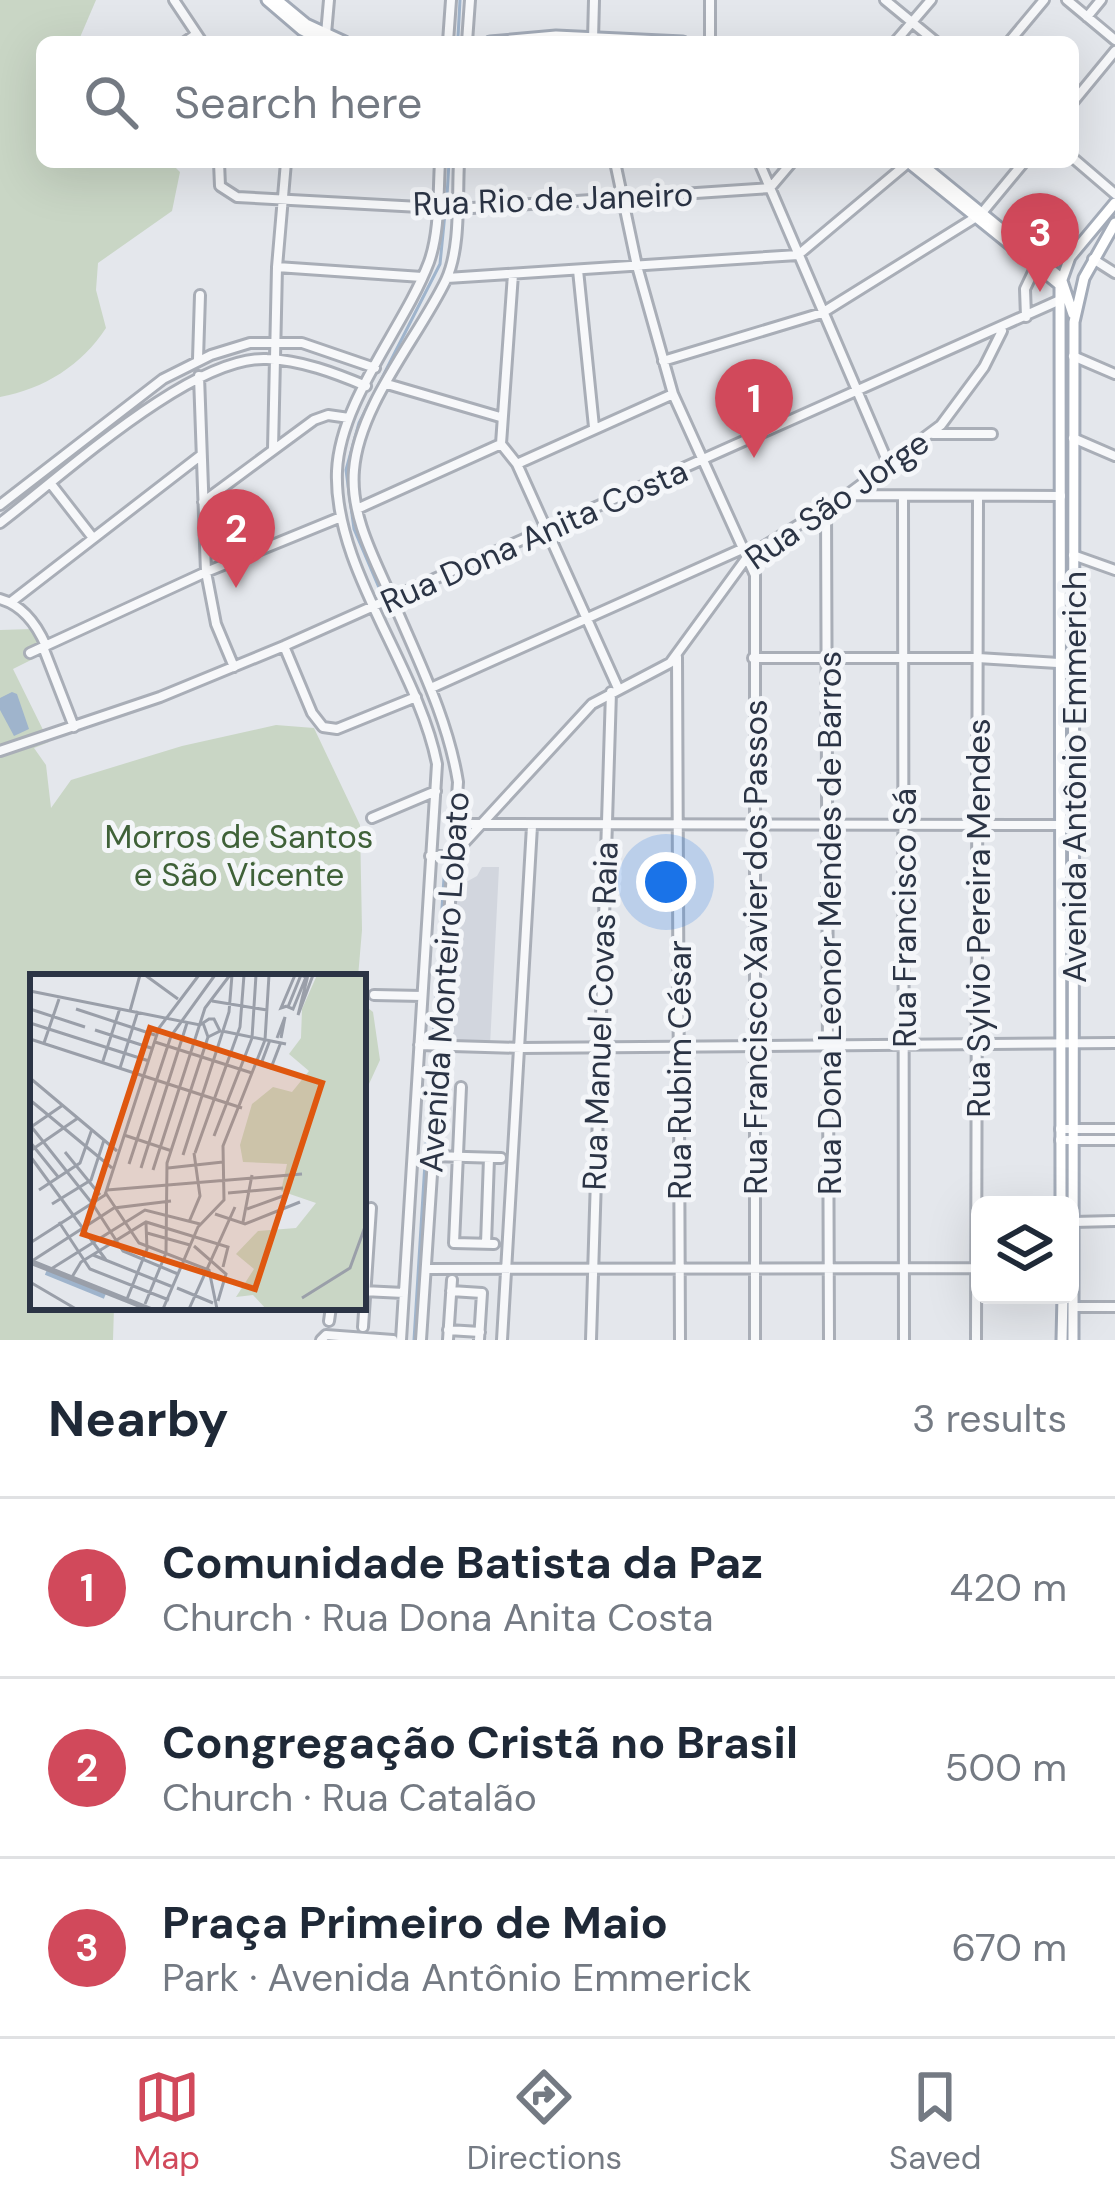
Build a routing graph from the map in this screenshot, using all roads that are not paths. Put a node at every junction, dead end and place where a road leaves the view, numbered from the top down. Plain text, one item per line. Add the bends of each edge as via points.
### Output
1 (174, 0) edge
2 (267, 0) edge
3 (277, 0) edge
4 (329, 0) edge
5 (451, 0) edge
6 (470, 0) edge
7 (594, 0) edge
8 (710, 0) edge
9 (885, 0) edge
10 (931, 0) edge
11 (1044, 0) edge
12 (1067, 0) edge
13 (1101, 0) edge
14 (1087, 17) junction
15 (913, 22) junction
16 (197, 36) edge
17 (317, 36) edge
18 (319, 36) edge
19 (324, 36) edge
20 (448, 36) edge
21 (467, 36) edge
22 (593, 36) edge
23 (710, 36) edge
24 (900, 36) edge
25 (929, 36) edge
26 (1014, 36) edge
27 (1115, 40) edge
28 (1115, 51) edge
29 (1079, 95) edge
30 (1079, 164) edge
31 (219, 168) edge
32 (286, 168) edge
33 (440, 168) edge
34 (458, 168) edge
35 (616, 168) edge
36 (762, 168) edge
37 (787, 168) edge
38 (902, 168) edge
39 (917, 168) edge
40 (926, 168) edge
41 (1019, 168) edge
42 (770, 188) junction
43 (284, 199) junction
44 (623, 199) junction
45 (1115, 199) edge
46 (439, 208) junction
47 (454, 208) junction
48 (978, 216) junction
49 (1115, 223) edge
50 (798, 255) junction
51 (1093, 259) junction
52 (637, 266) junction
53 (278, 267) junction
54 (1035, 268) junction
55 (578, 269) junction
56 (1048, 273) junction
57 (1115, 273) edge
58 (513, 274) junction
59 (422, 277) junction
60 (447, 278) junction
61 (1063, 278) junction
62 (1084, 278) junction
63 (200, 295) dead end
64 (1065, 299) junction
65 (822, 314) junction
66 (1026, 317) junction
67 (1074, 322) junction
68 (1003, 328) junction
69 (275, 341) junction
70 (1073, 356) junction
71 (198, 360) junction
72 (274, 360) junction
73 (663, 361) junction
74 (375, 368) junction
75 (1115, 374) edge
76 (199, 376) junction
77 (387, 384) junction
78 (366, 386) junction
79 (857, 393) junction
80 (674, 394) junction
81 (500, 417) junction
82 (349, 418) junction
83 (594, 427) junction
84 (931, 434) junction
85 (992, 434) dead end
86 (1073, 438) junction
87 (501, 444) junction
88 (273, 449) junction
89 (200, 456) junction
90 (1115, 456) edge
91 (702, 462) junction
92 (517, 464) junction
93 (890, 465) junction
94 (51, 484) junction
95 (847, 495) junction
96 (903, 496) junction
97 (1061, 496) junction
98 (977, 497) junction
99 (202, 502) junction
100 (0, 505) edge
101 (826, 507) junction
102 (357, 509) junction
103 (341, 518) junction
104 (0, 523) edge
105 (547, 530) junction
106 (93, 538) junction
107 (745, 553) junction
108 (1073, 555) junction
109 (1115, 570) edge
110 (206, 572) junction
111 (0, 599) edge
112 (390, 599) junction
113 (11, 602) junction
114 (377, 605) junction
115 (585, 617) junction
116 (45, 646) junction
117 (284, 646) junction
118 (30, 653) dead end
119 (676, 656) junction
120 (753, 658) junction
121 (828, 658) junction
122 (978, 658) junction
123 (906, 659) junction
124 (1061, 661) junction
125 (1074, 664) junction
126 (235, 667) junction
127 (430, 688) junction
128 (615, 690) junction
129 (416, 697) junction
130 (74, 727) junction
131 (1075, 730) junction
132 (1061, 731) junction
133 (0, 752) edge
134 (438, 790) junction
135 (372, 818) dead end
136 (454, 824) junction
137 (903, 825) junction
138 (978, 825) junction
139 (1060, 825) junction
140 (1074, 825) junction
141 (482, 826) junction
142 (532, 826) junction
143 (605, 826) junction
144 (679, 826) junction
145 (754, 826) junction
146 (828, 826) junction
147 (432, 856) junction
148 (451, 856) junction
149 (374, 995) dead end
150 (422, 996) junction
151 (1060, 1042) junction
152 (1075, 1042) junction
153 (903, 1043) junction
154 (979, 1043) junction
155 (1115, 1043) edge
156 (421, 1045) junction
157 (601, 1045) junction
158 (755, 1045) junction
159 (829, 1045) junction
160 (437, 1046) junction
161 (677, 1046) junction
162 (521, 1048) junction
163 (461, 1088) dead end
164 (1115, 1129) edge
165 (1060, 1134) junction
166 (1075, 1134) junction
167 (1115, 1140) edge
168 (433, 1156) junction
169 (458, 1156) junction
170 (489, 1158) junction
171 (501, 1158) dead end
172 (979, 1196) edge
173 (1061, 1196) edge
174 (1074, 1196) edge
175 (371, 1208) dead end
176 (1115, 1221) edge
177 (1079, 1222) edge
178 (366, 1267) edge
179 (829, 1267) junction
180 (903, 1267) junction
181 (593, 1268) junction
182 (756, 1268) junction
183 (971, 1268) edge
184 (426, 1269) junction
185 (506, 1269) junction
186 (680, 1270) junction
187 (452, 1280) dead end
188 (366, 1291) edge
189 (451, 1292) junction
190 (404, 1293) junction
191 (978, 1304) edge
192 (1063, 1304) edge
193 (1074, 1304) edge
194 (1074, 1307) junction
195 (1115, 1307) edge
196 (331, 1310) edge
197 (363, 1310) edge
198 (329, 1322) dead end
199 (363, 1327) dead end
200 (448, 1335) edge
201 (479, 1336) edge
202 (357, 1339) edge
203 (321, 1340) edge
204 (397, 1340) edge
205 (421, 1340) edge
206 (502, 1340) edge
207 (591, 1340) edge
208 (680, 1340) edge
209 (755, 1340) edge
210 (829, 1340) edge
211 (904, 1340) edge
212 (976, 1340) edge
213 (1062, 1340) edge
214 (1073, 1340) edge

1 - 16 street
2 - 17 main road
3 - 18 main road
4 - 19 street
5 - 20 street
6 - 21 street
7 - 22 street
8 - 23 street
9 - 15 street
10 - 15 street
11 - 26 street
12 - 14 street
13 - 14 street
14 - 27 street
15 - 24 street
15 - 25 street
28 - 29 street
30 - 45 street
31 - 43 street, Rua Rio de Janeiro via 229,195
32 - 43 street
33 - 46 street, Avenida Monteiro Lobato
34 - 47 street, Avenida Monteiro Lobato
35 - 44 street, Rua Francisco Xavier dos Passos
36 - 42 street
37 - 42 street
38 - 50 street
39 - 48 main road
40 - 48 main road
41 - 48 street
42 - 44 street, Rua Rio de Janeiro
42 - 50 street
43 - 46 street, Rua Rio de Janeiro
43 - 53 street
44 - 47 street, Rua Rio de Janeiro
44 - 52 street, Rua Francisco Xavier dos Passos
45 - 61 main road
46 - 47 street, Rua Rio de Janeiro
46 - 59 street, Avenida Monteiro Lobato
47 - 60 street, Avenida Monteiro Lobato
48 - 54 main road
48 - 56 main road
48 - 65 street
49 - 51 main road, Avenida Antônio Emmerich
50 - 52 street
50 - 65 street
51 - 57 street
51 - 62 main road, Avenida Antônio Emmerich
52 - 55 street
52 - 73 street, Rua Francisco Xavier dos Passos
53 - 59 street
53 - 69 street
54 - 56 main road
54 - 66 street via 1024,289
55 - 58 street
55 - 83 street
56 - 61 main road
58 - 60 street
58 - 81 street
59 - 74 street, Avenida Monteiro Lobato
60 - 77 street, Avenida Monteiro Lobato
61 - 62 main road
61 - 64 main road
62 - 67 main road, Avenida Antônio Emmerich
63 - 71 street
64 - 66 street, Rua Dona Anita Costa
64 - 67 main road
64 - 97 main road, Avenida Antônio Emmerich
65 - 73 street
65 - 79 street
66 - 68 street, Rua Dona Anita Costa
67 - 70 main road, Avenida Antônio Emmerich
68 - 79 street, Rua Dona Anita Costa
68 - 84 street, Rua São Jorge via 984,368
69 - 71 street
69 - 72 street
69 - 74 street via 317,346
70 - 75 street
70 - 86 main road, Avenida Antônio Emmerich
71 - 100 street
72 - 76 street
72 - 78 street
72 - 88 street
73 - 80 street, Rua Francisco Xavier dos Passos
74 - 78 street, Avenida Monteiro Lobato
76 - 89 street
76 - 94 street
77 - 81 street
77 - 102 street, Avenida Monteiro Lobato via 356,455
78 - 82 street, Avenida Monteiro Lobato
79 - 91 street, Rua Dona Anita Costa
79 - 93 street
80 - 83 street
80 - 91 street, Rua Francisco Xavier dos Passos
81 - 87 street
82 - 88 street via 314,420
82 - 103 street, Avenida Monteiro Lobato via 337,465
83 - 92 street
84 - 85 street
84 - 93 street, Rua São Jorge
86 - 90 street
86 - 108 main road, Avenida Antônio Emmerich
87 - 92 street
87 - 102 street
88 - 99 street
89 - 99 street
89 - 106 street
91 - 105 street, Rua Dona Anita Costa
91 - 107 street, Rua Francisco Xavier dos Passos
92 - 105 street
93 - 95 street, Rua São Jorge
94 - 104 street
94 - 106 street
95 - 96 street
95 - 101 street, Rua São Jorge
96 - 98 street
96 - 123 street, Rua Francisco Sá
97 - 98 street
97 - 124 main road, Avenida Antônio Emmerich
98 - 122 street, Rua Sylvio Pereira Mendes
99 - 110 street
101 - 107 street, Rua São Jorge
101 - 121 street, Rua Dona Leonor Mendes de Barros
102 - 112 street, Avenida Monteiro Lobato
103 - 110 street
103 - 114 street, Avenida Monteiro Lobato
105 - 112 street, Rua Dona Anita Costa
105 - 115 street
106 - 113 street
107 - 115 street
107 - 119 street, Rua São Jorge
107 - 120 street, Rua Francisco Xavier dos Passos via 754,575
108 - 109 street
108 - 125 main road, Avenida Antônio Emmerich
110 - 116 street
110 - 126 street
111 - 113 street
112 - 114 street, Rua Dona Anita Costa
112 - 127 street, Avenida Monteiro Lobato
113 - 116 street
114 - 117 street, Rua Dona Anita Costa
114 - 129 street, Avenida Monteiro Lobato
115 - 127 street
115 - 128 street
116 - 118 street
116 - 130 street
117 - 126 street, Rua Dona Anita Costa
117 - 129 street via 323,727 337,729
119 - 128 street, Rua São Jorge
119 - 144 street, Rua Rubim César
120 - 121 street
120 - 145 street, Rua Francisco Xavier dos Passos
121 - 123 street
121 - 146 street, Rua Dona Leonor Mendes de Barros
122 - 123 street
122 - 124 street
122 - 138 street, Rua Sylvio Pereira Mendes
123 - 137 street, Rua Francisco Sá
124 - 125 street
124 - 132 main road, Avenida Antônio Emmerich
125 - 131 main road, Avenida Antônio Emmerich
126 - 130 street, Rua Dona Anita Costa
127 - 136 street, Avenida Monteiro Lobato via 458,782
128 - 141 street, Rua São Jorge via 580,716
128 - 143 street, Rua Manuel Covas Raia
129 - 134 street, Avenida Monteiro Lobato
130 - 133 street, Rua Dona Anita Costa
131 - 132 main road
131 - 140 main road, Avenida Antônio Emmerich
132 - 139 main road, Avenida Antônio Emmerich
134 - 135 street
134 - 147 street, Avenida Monteiro Lobato
136 - 141 street
136 - 148 street, Avenida Monteiro Lobato
137 - 138 street
137 - 146 street
137 - 153 street, Rua Francisco Sá
138 - 139 street
138 - 154 street, Rua Sylvio Pereira Mendes
139 - 140 street
139 - 151 main road, Avenida Antônio Emmerich
140 - 152 main road, Avenida Antônio Emmerich
141 - 142 street
141 - 148 street, Rua São Jorge
142 - 143 street
142 - 162 street
143 - 144 street
143 - 157 street, Rua Manuel Covas Raia
144 - 145 street
144 - 161 street, Rua Rubim César
145 - 146 street
145 - 158 street, Rua Francisco Xavier dos Passos
146 - 159 street, Rua Dona Leonor Mendes de Barros
147 - 148 street
147 - 150 street, Avenida Monteiro Lobato
148 - 160 street, Avenida Monteiro Lobato
149 - 150 street
150 - 156 street, Avenida Monteiro Lobato
151 - 152 street
151 - 154 street
151 - 165 main road, Avenida Antônio Emmerich
152 - 155 street
152 - 166 main road, Avenida Antônio Emmerich
153 - 154 street
153 - 159 street
153 - 180 street, Rua Francisco Sá
154 - 172 street, Rua Sylvio Pereira Mendes
156 - 160 street
156 - 190 street, Avenida Monteiro Lobato
157 - 161 street
157 - 162 street
157 - 181 street, Rua Manuel Covas Raia
158 - 159 street
158 - 161 street
158 - 182 street, Rua Francisco Xavier dos Passos
159 - 179 street, Rua Dona Leonor Mendes de Barros
160 - 162 street
160 - 168 street, Avenida Monteiro Lobato
161 - 186 street, Rua Rubim César
162 - 185 street
163 - 169 street
164 - 166 street
165 - 166 street
165 - 173 main road, Avenida Antônio Emmerich
166 - 167 street
166 - 174 main road, Avenida Antônio Emmerich
168 - 169 street
168 - 184 street, Avenida Monteiro Lobato
169 - 170 street
169 - 170 street via 454,1244 490,1244
170 - 171 street
175 - 178 street
176 - 177 street
179 - 180 street
179 - 182 street
179 - 210 street, Rua Dona Leonor Mendes de Barros
180 - 183 street
180 - 211 street, Rua Francisco Sá
181 - 185 street
181 - 186 street
181 - 207 street, Rua Manuel Covas Raia
182 - 186 street
182 - 209 street, Rua Francisco Xavier dos Passos
184 - 185 street
184 - 205 street, Avenida Monteiro Lobato
185 - 206 street
186 - 208 street, Rua Rubim César
187 - 189 street
188 - 190 street
189 - 200 street
189 - 201 street via 482,1292
190 - 204 street, Avenida Monteiro Lobato
191 - 212 street, Rua Sylvio Pereira Mendes
192 - 213 main road
193 - 194 main road, Avenida Antônio Emmerich
194 - 195 street
194 - 214 main road, Avenida Antônio Emmerich
196 - 198 street
197 - 199 street
200 - 201 street
202 - 203 street
202 - 204 street

